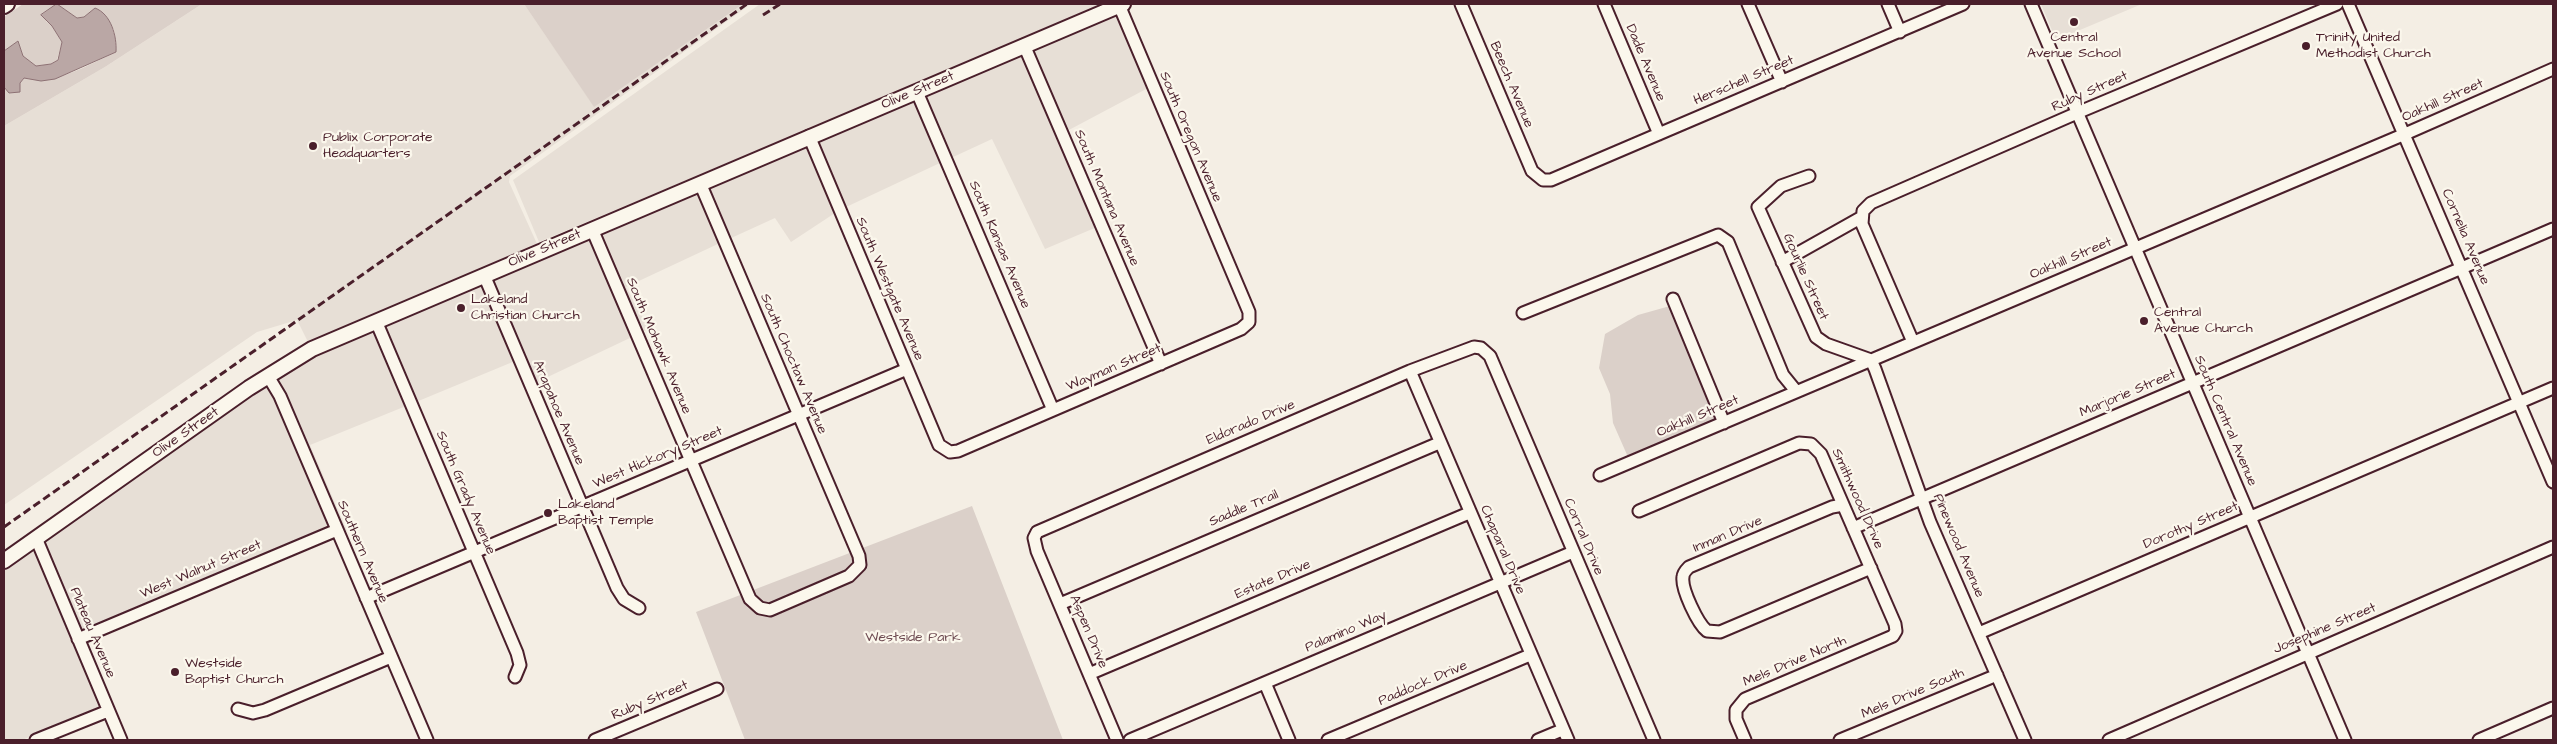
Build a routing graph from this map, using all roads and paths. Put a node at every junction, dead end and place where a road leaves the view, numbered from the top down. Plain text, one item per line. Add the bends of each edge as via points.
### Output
1 (7, 4) edge
2 (1121, 4) edge
3 (1461, 4) edge
4 (1604, 4) edge
5 (1748, 4) edge
6 (1888, 4) edge
7 (1963, 4) edge
8 (2030, 4) edge
9 (2337, 4) edge
10 (2348, 4) edge
11 (4, 6) edge
12 (1900, 32) junction
13 (1024, 45) junction
14 (2553, 69) edge
15 (1782, 82) junction
16 (917, 92) junction
17 (2077, 114) junction
18 (1659, 134) junction
19 (2405, 134) junction
20 (809, 136) junction
21 (1536, 176) joint
22 (1809, 176) dead end
23 (700, 183) junction
24 (1862, 217) junction
25 (2553, 229) edge
26 (592, 230) junction
27 (2135, 248) junction
28 (1782, 262) junction
29 (2462, 269) junction
30 (484, 275) junction
31 (1235, 279) joint
32 (1673, 299) dead end
33 (1523, 313) dead end
34 (376, 321) junction
35 (1912, 342) junction
36 (1481, 348) joint
37 (1871, 360) junction
38 (1161, 364) junction
39 (907, 369) junction
40 (1410, 372) junction
41 (268, 376) junction
42 (2192, 382) junction
43 (2553, 388) edge
44 (1796, 391) junction
45 (2520, 403) junction
46 (1052, 410) junction
47 (798, 415) junction
48 (1724, 423) junction
49 (1439, 443) junction
50 (945, 450) joint
51 (691, 461) junction
52 (1600, 475) dead end
53 (2553, 482) edge
54 (1922, 498) junction
55 (1843, 506) junction
56 (582, 507) junction
57 (1639, 511) dead end
58 (1469, 513) junction
59 (2250, 517) junction
60 (1853, 528) junction
61 (337, 530) junction
62 (1036, 534) joint
63 (36, 538) junction
64 (2553, 547) edge
65 (473, 552) junction
66 (1573, 552) junction
67 (4, 560) edge
68 (1871, 568) junction
69 (1500, 583) junction
70 (366, 598) junction
71 (1060, 604) junction
72 (639, 608) dead end
73 (760, 608) joint
74 (1896, 631) joint
75 (1979, 633) junction
76 (78, 639) junction
77 (2308, 652) junction
78 (391, 656) junction
79 (1530, 656) junction
80 (1089, 674) junction
81 (1997, 675) junction
82 (515, 677) dead end
83 (1265, 683) junction
84 (718, 689) dead end
85 (2553, 708) edge
86 (238, 709) dead end
87 (108, 710) junction
88 (1565, 735) edge
89 (36, 740) edge
90 (120, 740) edge
91 (427, 740) edge
92 (595, 740) edge
93 (1117, 740) edge
94 (1130, 740) edge
95 (1289, 740) edge
96 (1328, 740) edge
97 (1538, 740) edge
98 (1654, 740) edge
99 (1745, 740) edge
100 (1840, 740) edge
101 (2025, 740) edge
102 (2109, 740) edge
103 (2345, 740) edge
104 (2478, 740) edge

1 - 11 main road
2 - 13 main road, Olive Street
2 - 31 street, South Oregon Avenue
3 - 21 street, Beech Avenue
4 - 18 street, Dade Avenue
5 - 15 street
6 - 12 street
7 - 12 street, Herschell Street
8 - 17 street, South Central Avenue
9 - 17 street, Ruby Street
10 - 19 street, Cornelia Avenue
12 - 15 street, Herschell Street
13 - 16 main road, Olive Street
13 - 38 street, South Montana Avenue
14 - 19 street, Oakhill Street
15 - 18 street, Herschell Street
16 - 20 main road, Olive Street
16 - 46 street, South Kansas Avenue
17 - 24 street, Ruby Street via 1871,203
17 - 27 street, South Central Avenue
18 - 21 street, Herschell Street via 1552,180
19 - 27 street, Oakhill Street
19 - 29 street, Cornelia Avenue
20 - 23 main road, Olive Street
20 - 39 street, South Westgate Avenue
22 - 28 street, Gourlie Street via 1781,186 1758,207
23 - 26 main road, Olive Street
23 - 47 street, South Choctaw Avenue
24 - 28 street, Ruby Street
24 - 35 street via 1862,224
25 - 29 street, Marjorie Street
26 - 30 main road, Olive Street
26 - 51 street, South Mohawk Avenue
27 - 35 street, Oakhill Street
27 - 42 street, South Central Avenue
28 - 37 street, Gourlie Street via 1816,337 1826,344
29 - 42 street, Marjorie Street
29 - 45 street, Cornelia Avenue
30 - 34 main road, Olive Street
30 - 56 street, Arapahoe Avenue
31 - 38 street, Wayman Street via 1249,312 1250,318 1245,326
32 - 48 street
33 - 44 street via 1718,235 1728,242 1783,375
34 - 41 main road, Olive Street via 312,349
34 - 65 street, South Grady Avenue
35 - 37 street, Oakhill Street
36 - 40 street, Eldorado Drive via 1467,348
36 - 66 street, Corral Drive via 1490,356
37 - 44 street, Oakhill Street
37 - 54 street, Pinewood Avenue
38 - 46 street, Wayman Street
39 - 47 street, West Hickory Street
39 - 50 street, South Westgate Avenue via 939,445
40 - 49 street, Chaparal Drive
40 - 62 street, Eldorado Drive via 1041,528
41 - 61 street, Southern Avenue via 280,396
41 - 63 main road, Olive Street
42 - 54 street, Marjorie Street
42 - 59 street, South Central Avenue
43 - 45 street, Dorothy Street
44 - 48 street, Oakhill Street
45 - 53 street, Cornelia Avenue
45 - 59 street, Dorothy Street
46 - 50 street, Wayman Street via 958,451
47 - 51 street, West Hickory Street
47 - 73 street, South Choctaw Avenue via 859,556 860,565 849,576 770,610
48 - 52 street, Oakhill Street
49 - 58 street, Chaparal Drive
49 - 71 street, Saddle Trail
51 - 56 street, West Hickory Street
51 - 73 street, South Mohawk Avenue via 748,594
54 - 60 street, Marjorie Street
54 - 75 street, Pinewood Avenue
55 - 57 street, Smithwood Drive via 1818,448 1799,443
55 - 60 street, Smithwood Drive
55 - 68 street, Inman Drive via 1832,507 1689,567 1683,576 1683,584 1698,623 1707,631 1720,632
56 - 65 street, West Hickory Street
56 - 72 street, Arapahoe Avenue via 617,588 624,599
58 - 69 street, Chaparal Drive
58 - 80 street, Estate Drive
59 - 75 street, Dorothy Street
59 - 77 street, South Central Avenue
60 - 68 street, Smithwood Drive
61 - 70 street, Southern Avenue
61 - 76 street, West Walnut Street
62 - 71 street, Aspen Drive via 1034,543
63 - 67 main road, Olive Street
63 - 76 street, Plateau Avenue
64 - 77 street, Josephine Street
65 - 70 street, West Hickory Street
65 - 82 street, South Grady Avenue via 517,653 520,665
66 - 69 street, Palamino Way
66 - 98 street, Corral Drive
68 - 74 street, Smithwood Drive via 1896,624
69 - 79 street, Chaparal Drive
69 - 83 street, Palamino Way
70 - 78 street, Southern Avenue
71 - 80 street, Aspen Drive
74 - 99 street, Mels Drive North via 1893,636 1745,699 1736,710 1736,719
75 - 81 street, Pinewood Avenue
76 - 87 street, Plateau Avenue
77 - 102 street, Josephine Street
77 - 103 street, South Central Avenue
78 - 86 street via 264,710 253,713
78 - 91 street, Southern Avenue
79 - 88 street, Chaparal Drive
79 - 96 street, Paddock Drive
80 - 93 street, Aspen Drive
81 - 100 street, Mels Drive South
81 - 101 street, Pinewood Avenue
83 - 94 street, Palamino Way
83 - 95 street
84 - 92 street, Ruby Street
85 - 104 street
87 - 89 street
87 - 90 street, Plateau Avenue
88 - 97 street

